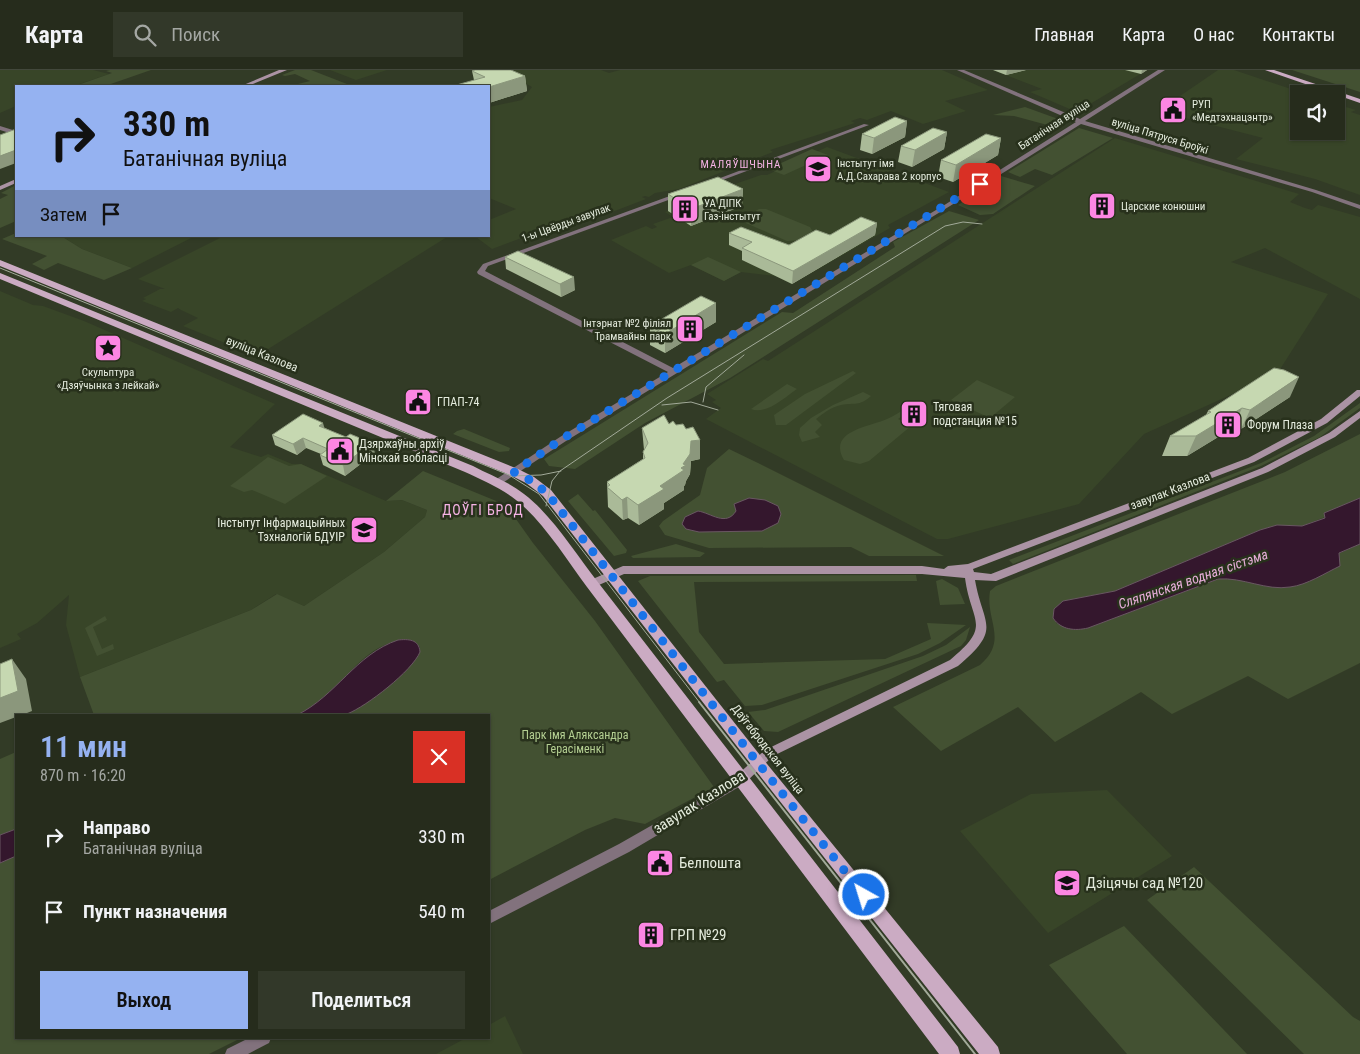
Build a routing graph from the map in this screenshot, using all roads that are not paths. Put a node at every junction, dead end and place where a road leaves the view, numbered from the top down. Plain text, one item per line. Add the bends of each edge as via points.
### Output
1 (284, 70) edge
2 (960, 70) edge
3 (1162, 70) edge
4 (1268, 70) edge
5 (246, 85) edge
6 (1360, 101) edge
7 (1081, 122) junction
8 (866, 125) dead end
9 (0, 128) edge
10 (15, 134) edge
11 (15, 179) edge
12 (15, 180) edge
13 (0, 184) edge
14 (706, 184) edge
15 (0, 188) edge
16 (691, 190) edge
17 (1360, 207) edge
18 (0, 263) edge
19 (0, 276) edge
20 (674, 372) junction
21 (1360, 392) edge
22 (1360, 414) edge
23 (514, 472) junction
24 (498, 482) junction
25 (969, 572) junction
26 (611, 575) junction
27 (592, 584) junction
28 (758, 763) junction
29 (740, 780) junction
30 (490, 917) edge
31 (262, 1039) edge
32 (232, 1054) edge
33 (952, 1054) edge
34 (991, 1054) edge

1 - 5 main road
2 - 7 street, вуліца Пятруся Броўкі
3 - 7 street, Батанічная вуліца
4 - 6 main road
7 - 17 street, вуліца Пятруся Броўкі
7 - 20 street, Батанічная вуліца
8 - 14 street
9 - 10 street
11 - 13 main road
12 - 15 main road
16 - 20 street, 1-ы Цвёрды завулак via 485,265 481,272
18 - 23 main road, вуліца Казлова
19 - 24 main road
20 - 23 street, Батанічная вуліца via 562,439
21 - 25 main road, завулак Казлова via 1324,421 1251,460
22 - 25 main road, завулак Казлова via 1332,435 1266,470 1003,576 992,578
23 - 24 street, Батанічная вуліца
23 - 26 main road, Даўгабродская вуліца via 547,493
24 - 27 main road via 534,509
25 - 26 main road, завулак Казлова via 623,570
25 - 28 main road, завулак Казлова via 982,620 979,638 972,649 954,663 769,753
26 - 27 main road, завулак Казлова
26 - 28 main road, Даўгабродская вуліца
27 - 29 main road
28 - 29 main road, завулак Казлова
28 - 34 main road, Даўгабродская вуліца
29 - 30 street, завулак Казлова via 624,848
29 - 33 main road
31 - 32 street

